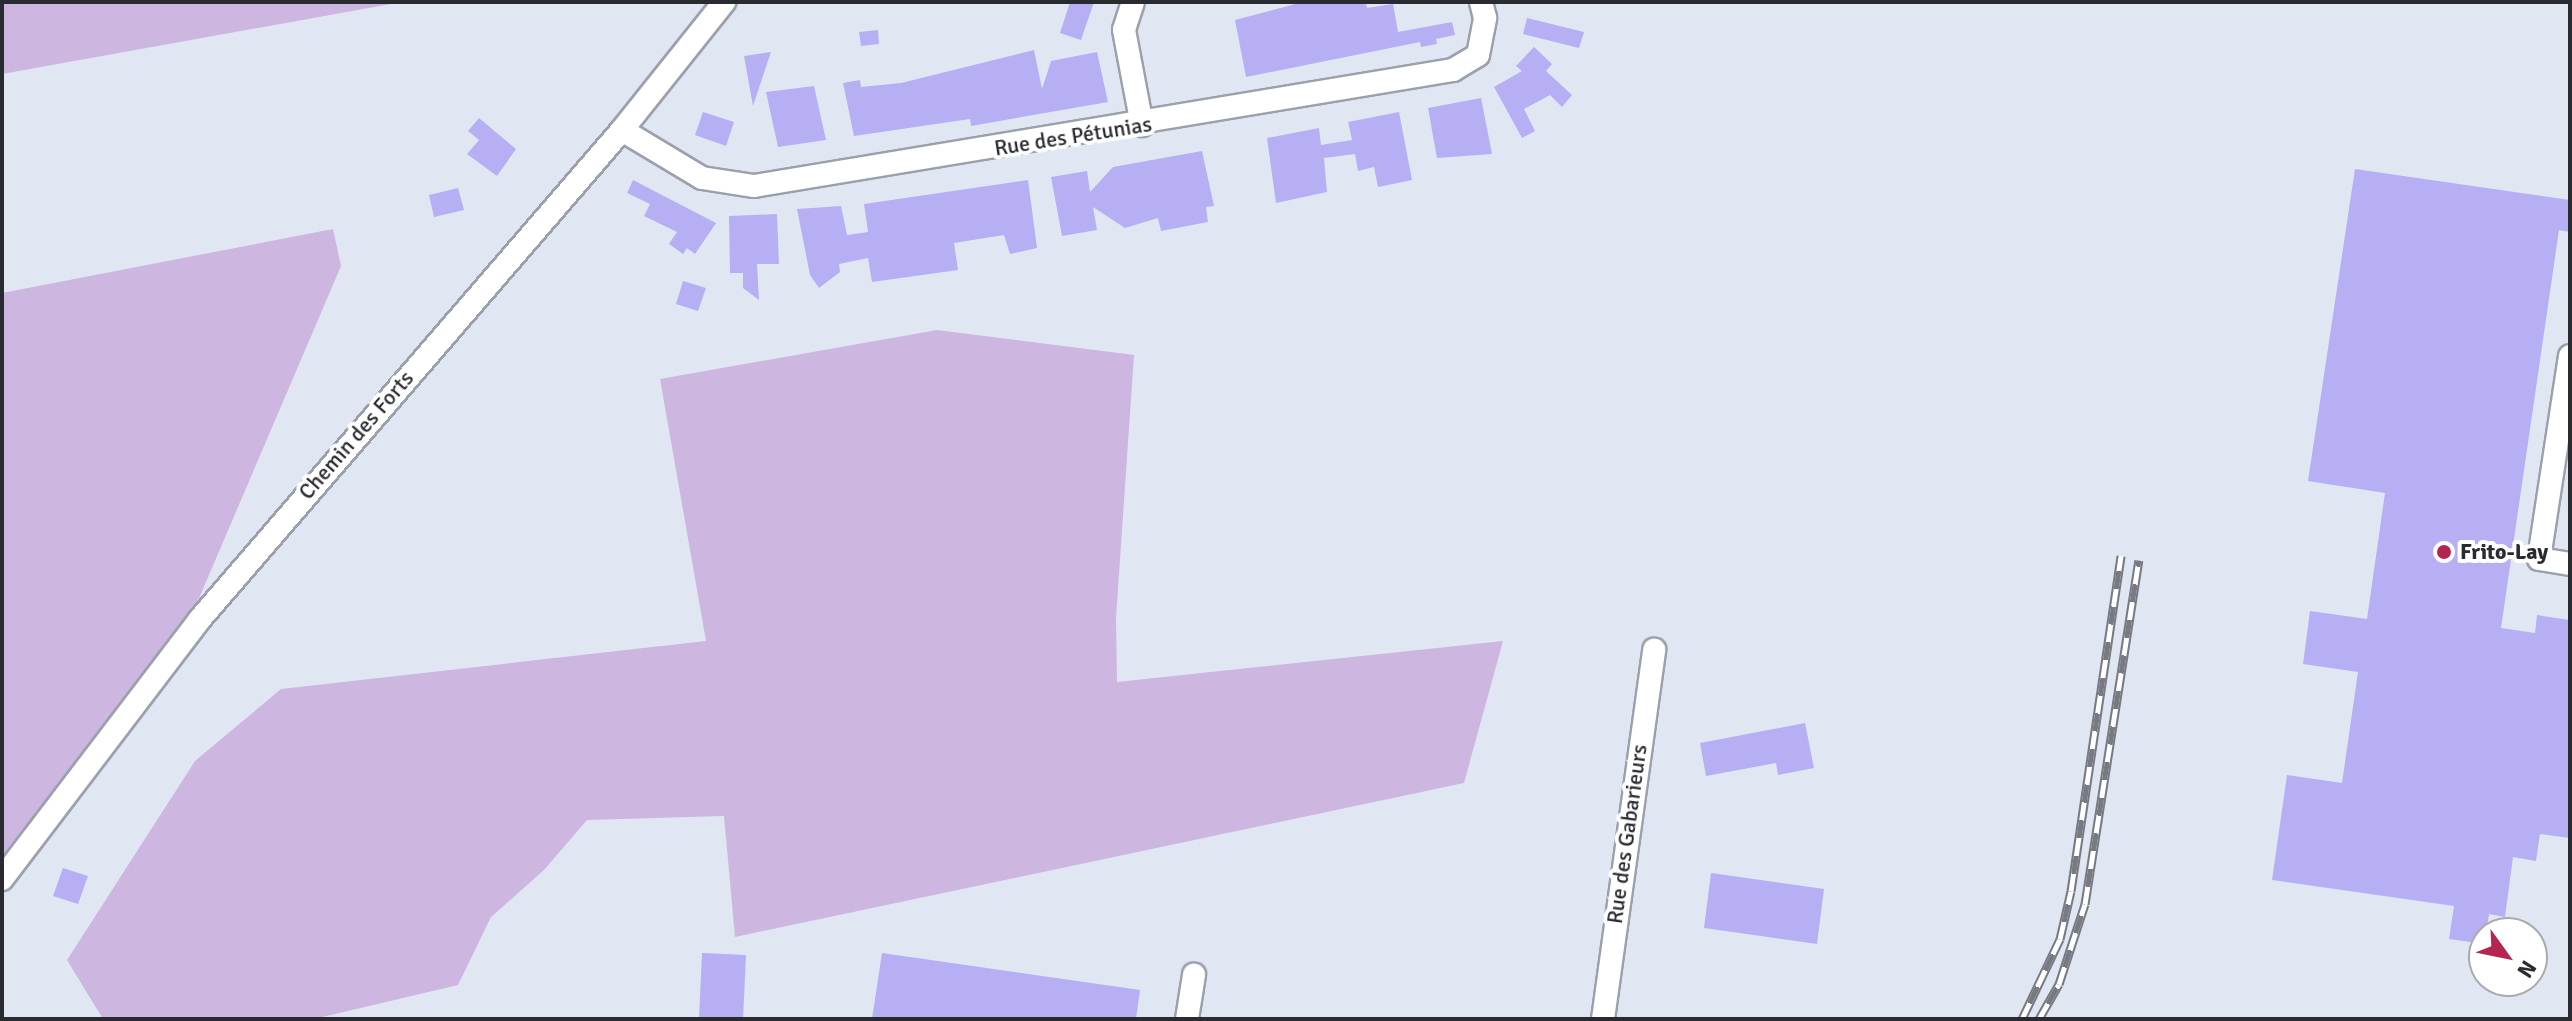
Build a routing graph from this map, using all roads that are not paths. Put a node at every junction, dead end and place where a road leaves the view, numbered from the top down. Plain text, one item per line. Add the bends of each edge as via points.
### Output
1 (724, 2) edge
2 (1133, 2) edge
3 (1481, 2) edge
4 (1142, 125) junction
5 (622, 130) junction
6 (2570, 356) edge
7 (2570, 564) edge
8 (1654, 650) dead end
9 (2, 879) edge
10 (1194, 975) dead end
11 (1187, 1019) edge
12 (1603, 1019) edge

1 - 5 street, Chemin des Forts
2 - 4 street via 1124,30
3 - 4 street, Rue des Pétunias via 1483,37 1478,55 1466,65
4 - 5 street, Rue des Pétunias via 754,186 702,178
5 - 9 street, Chemin des Forts via 200,619
6 - 7 street via 2539,559
8 - 12 street, Rue des Gabarieurs
10 - 11 street

